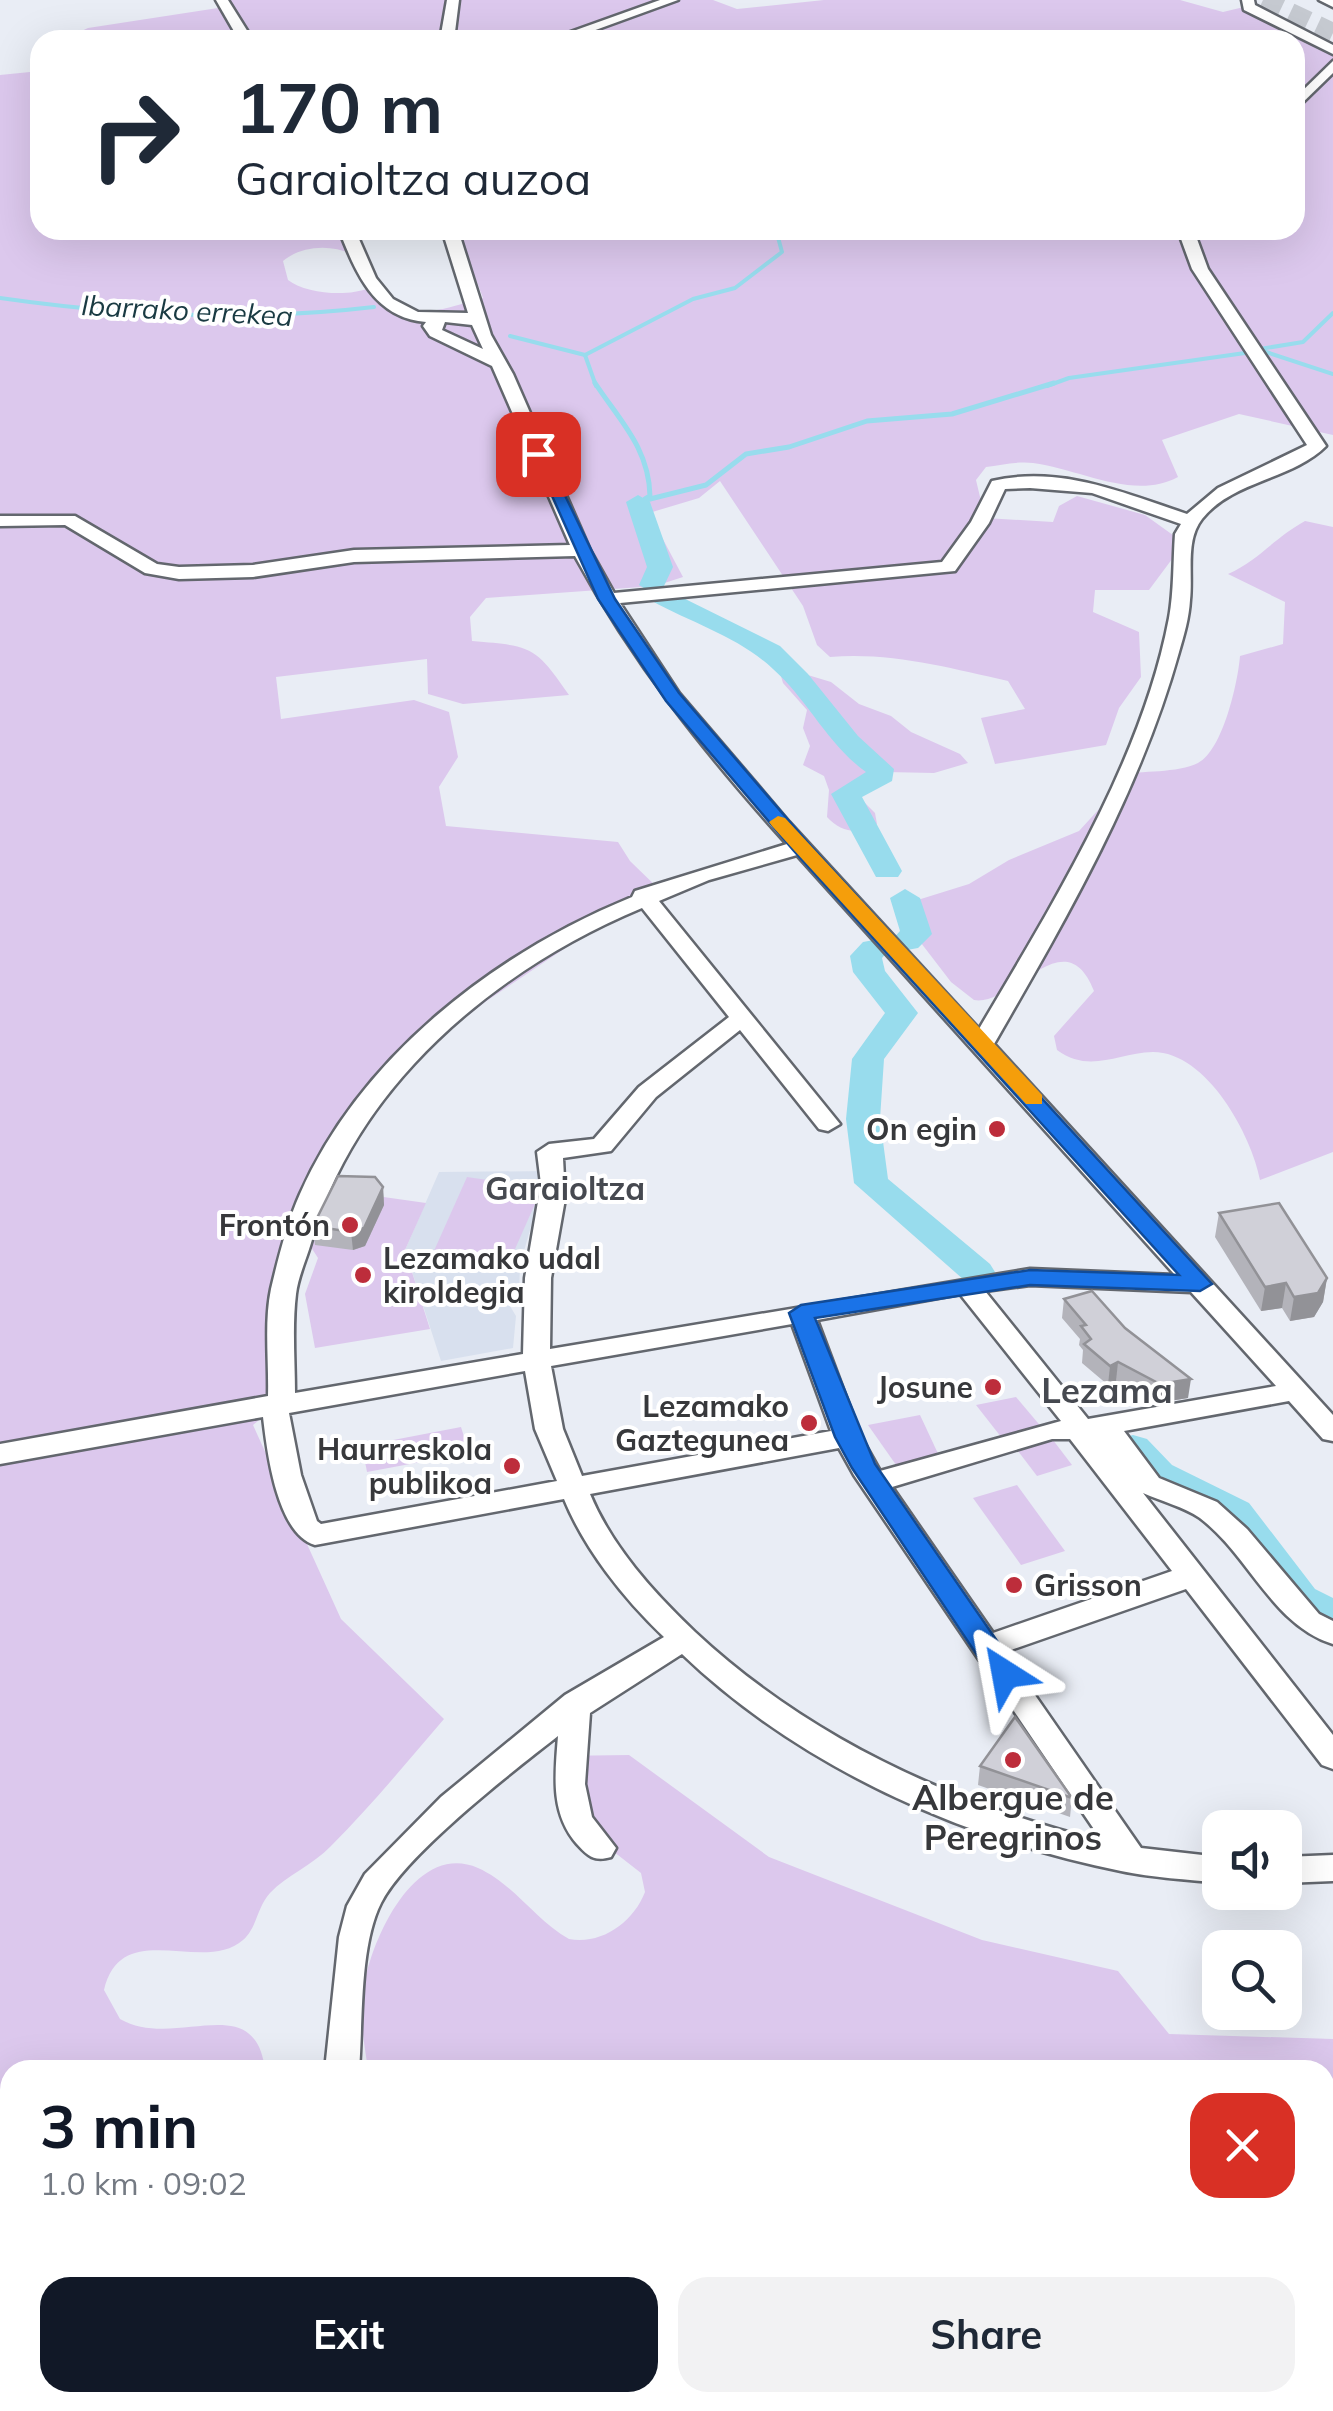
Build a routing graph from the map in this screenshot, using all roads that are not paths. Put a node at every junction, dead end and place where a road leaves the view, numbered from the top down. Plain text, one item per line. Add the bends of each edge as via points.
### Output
1 (222, 0) edge
2 (453, 0) edge
3 (672, 0) edge
4 (1248, 0) edge
5 (1325, 0) edge
6 (1333, 4) edge
7 (240, 30) edge
8 (448, 30) edge
9 (584, 30) edge
10 (1289, 30) edge
11 (1305, 37) edge
12 (1333, 50) edge
13 (1333, 65) edge
14 (1305, 95) edge
15 (351, 240) edge
16 (453, 240) edge
17 (1189, 240) edge
18 (472, 301) junction
19 (446, 317) junction
20 (482, 329) junction
21 (460, 343) junction
22 (498, 363) junction
23 (1190, 520) junction
24 (0, 522) edge
25 (581, 550) junction
26 (607, 599) junction
27 (801, 847) junction
28 (644, 896) junction
29 (741, 1018) junction
30 (982, 1044) junction
31 (828, 1124) dead end
32 (966, 1284) junction
33 (1200, 1284) junction
34 (801, 1313) junction
35 (538, 1357) junction
36 (1280, 1394) dead end
37 (278, 1403) junction
38 (1091, 1427) junction
39 (1333, 1432) edge
40 (847, 1437) junction
41 (0, 1454) edge
42 (889, 1478) dead end
43 (570, 1488) junction
44 (1191, 1576) junction
45 (1333, 1634) edge
46 (683, 1639) junction
47 (986, 1646) junction
48 (576, 1703) junction
49 (1333, 1757) edge
50 (1102, 1817) junction
51 (1078, 1847) junction
52 (600, 1848) dead end
53 (1131, 1859) junction
54 (1202, 1868) edge
55 (1333, 1868) edge
56 (1302, 1869) edge
57 (343, 2060) edge

1 - 7 street
2 - 8 street
3 - 9 street
4 - 10 street via 1250,8
5 - 6 street
11 - 12 street
13 - 14 street
15 - 19 street via 388,306 408,316
16 - 18 street
17 - 23 street via 1200,269 1317,446 1205,504
18 - 19 street
18 - 20 street
19 - 20 street
19 - 21 street via 433,330
20 - 21 street
20 - 22 street
21 - 22 street
22 - 25 street
23 - 26 street via 1106,488 1007,482 998,485 948,567
23 - 30 street via 1177,623 1130,764 1063,902
24 - 25 street via 69,520 152,570 179,573 253,571 354,556
25 - 26 street
26 - 27 street via 672,697
27 - 28 street
27 - 30 street
28 - 29 street
28 - 37 street via 497,978 410,1050 373,1094 299,1226 282,1291
29 - 31 street
29 - 35 street via 644,1094 602,1146 549,1152 554,1166 538,1279
30 - 33 street
32 - 33 street via 1030,1277
32 - 34 street
32 - 38 street via 1073,1416
33 - 39 street
34 - 35 street
34 - 40 street
35 - 37 street
35 - 43 street via 548,1426
36 - 38 street
37 - 41 street
37 - 43 street via 276,1427 308,1533
38 - 42 street via 1052,1430
38 - 44 street
38 - 45 street via 1149,1485 1208,1509 1309,1622
40 - 43 street
40 - 47 street
43 - 46 street via 640,1596
44 - 47 street
44 - 49 street
46 - 48 street
46 - 51 street via 806,1734 876,1772 958,1809
47 - 50 street
48 - 52 street via 570,1784 578,1822
48 - 57 street via 468,1790 370,1892 359,1917
50 - 51 street via 1092,1838
50 - 53 street
51 - 53 street
53 - 54 street
55 - 56 street

